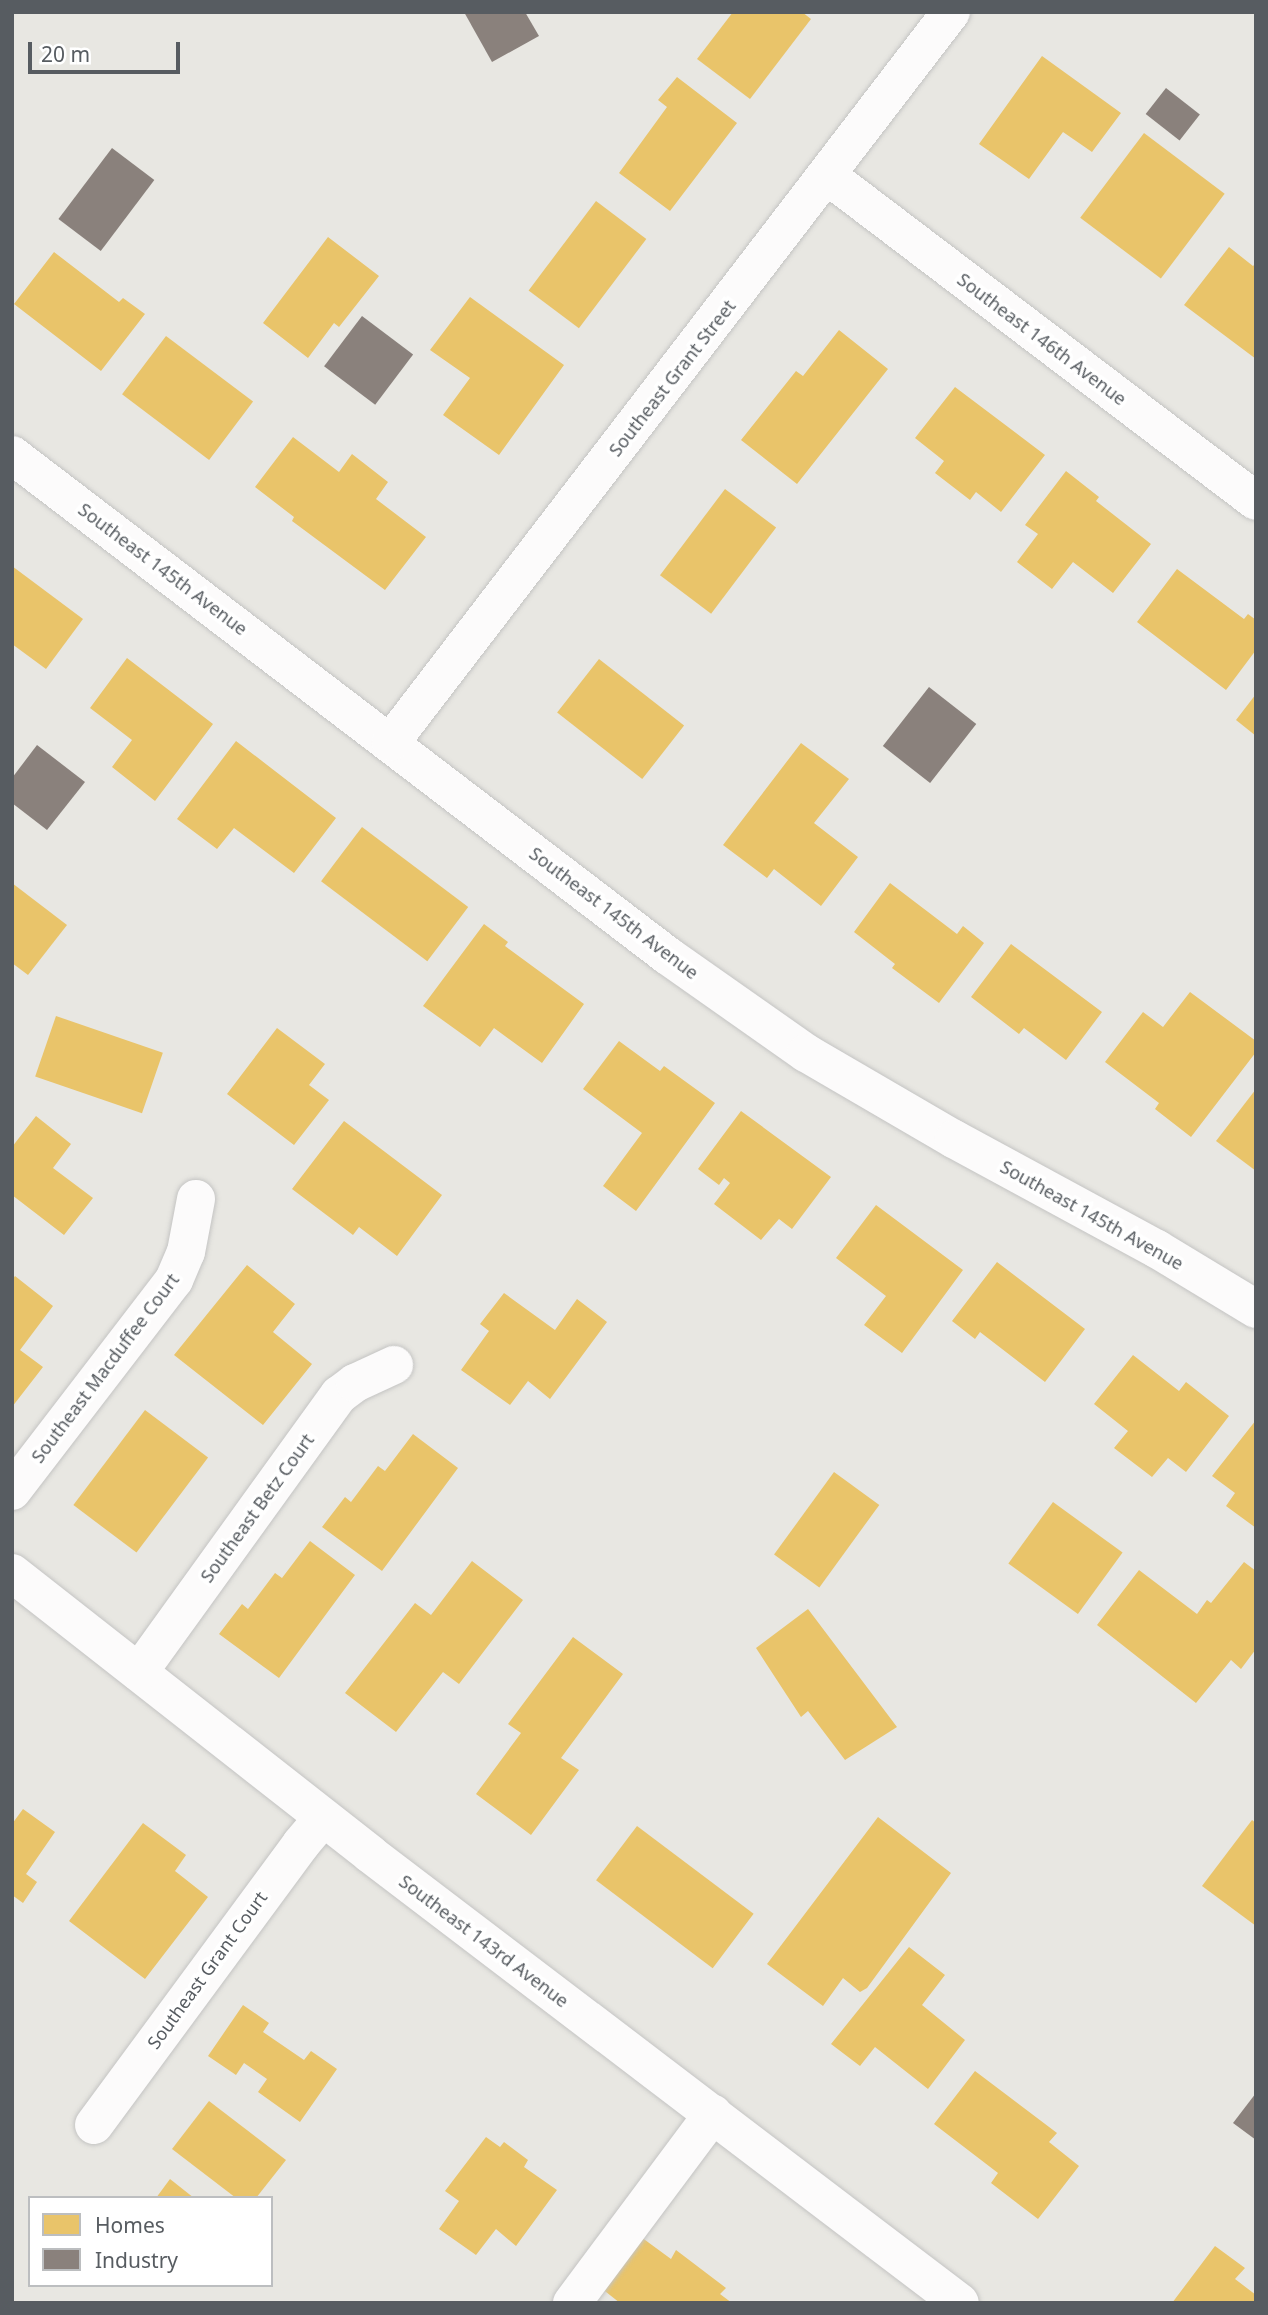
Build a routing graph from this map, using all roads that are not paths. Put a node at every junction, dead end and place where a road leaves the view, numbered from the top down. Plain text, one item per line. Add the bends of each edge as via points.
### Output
1 (951, 12) edge
2 (828, 176) junction
3 (12, 455) edge
4 (1256, 501) edge
5 (391, 742) junction
6 (195, 1199) dead end
7 (1256, 1309) edge
8 (394, 1365) dead end
9 (12, 1491) edge
10 (12, 1573) edge
11 (139, 1672) junction
12 (323, 1818) junction
13 (713, 2114) junction
14 (94, 2125) dead end
15 (572, 2303) edge
16 (960, 2303) edge

1 - 2 street, Southeast Grant Street
2 - 4 street, Southeast 146th Avenue
2 - 5 street, Southeast Grant Street
3 - 5 street, Southeast 145th Avenue
5 - 7 street, Southeast 145th Avenue via 668,956 806,1053
6 - 9 street, Southeast Macduffee Court via 186,1252 174,1280
8 - 11 street, Southeast Betz Court via 355,1382 340,1395
10 - 11 street, Southeast 143rd Avenue
11 - 12 street, Southeast 143rd Avenue
12 - 13 street, Southeast 143rd Avenue
12 - 14 street, Southeast Grant Court
13 - 15 street
13 - 16 street, Southeast 143rd Avenue

